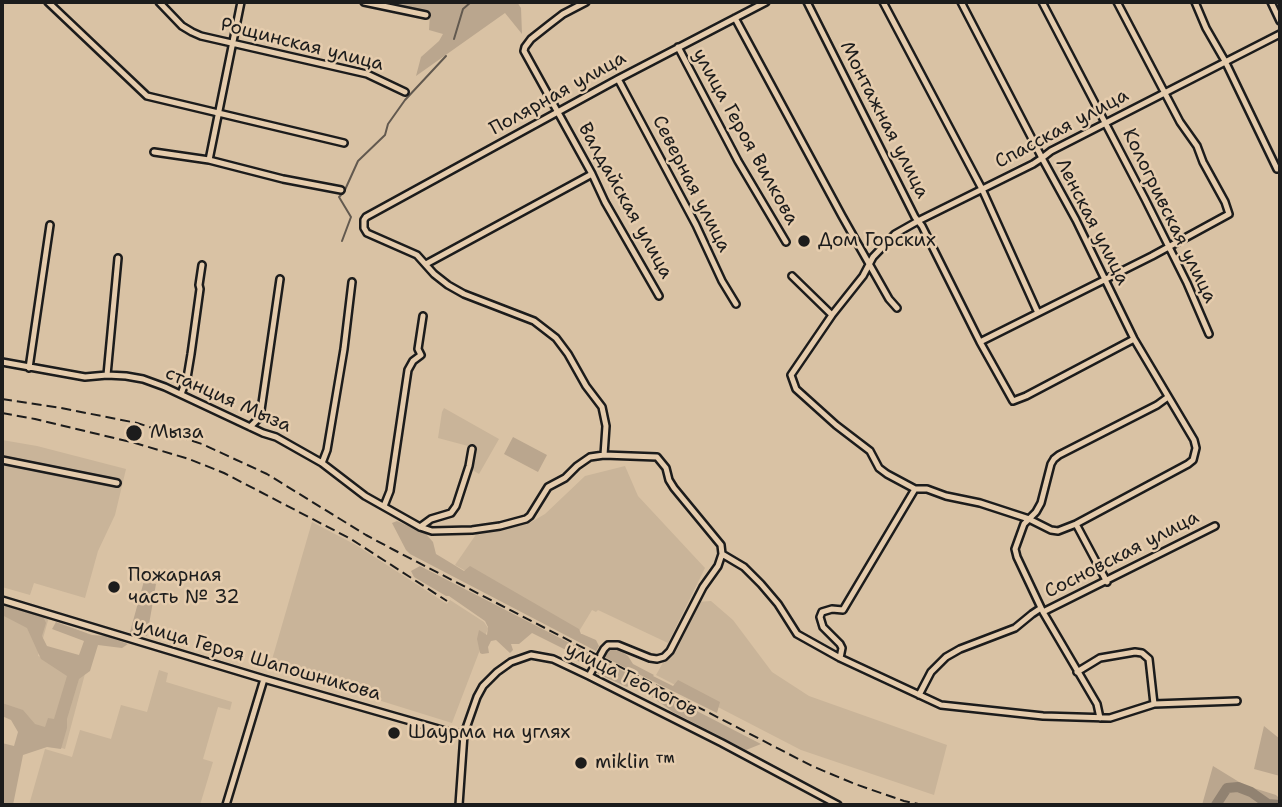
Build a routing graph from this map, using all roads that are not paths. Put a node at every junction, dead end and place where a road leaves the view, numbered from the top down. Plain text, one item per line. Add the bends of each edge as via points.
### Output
1 (48, 2) edge
2 (159, 2) edge
3 (241, 2) edge
4 (364, 2) edge
5 (586, 2) edge
6 (766, 2) edge
7 (807, 2) edge
8 (883, 2) edge
9 (961, 2) edge
10 (1042, 2) edge
11 (1117, 2) edge
12 (1195, 2) edge
13 (1271, 2) edge
14 (426, 15) dead end
15 (736, 18) junction
16 (1280, 21) edge
17 (1280, 34) edge
18 (233, 44) junction
19 (678, 47) junction
20 (1226, 61) junction
21 (618, 79) junction
22 (405, 92) dead end
23 (1165, 93) junction
24 (559, 112) junction
25 (218, 113) junction
26 (1105, 123) junction
27 (344, 143) dead end
28 (154, 152) dead end
29 (1042, 158) junction
30 (209, 160) junction
31 (1277, 169) dead end
32 (592, 174) junction
33 (982, 189) junction
34 (341, 190) dead end
35 (918, 221) junction
36 (50, 225) dead end
37 (786, 242) dead end
38 (1168, 246) junction
39 (118, 258) dead end
40 (426, 264) junction
41 (202, 265) dead end
42 (869, 265) junction
43 (792, 276) dead end
44 (279, 279) dead end
45 (1104, 279) junction
46 (352, 282) dead end
47 (659, 296) dead end
48 (736, 304) dead end
49 (897, 308) dead end
50 (1038, 313) junction
51 (832, 315) junction
52 (423, 316) dead end
53 (1209, 334) dead end
54 (1134, 339) junction
55 (980, 342) junction
56 (2, 362) edge
57 (29, 368) junction
58 (107, 375) junction
59 (181, 394) junction
60 (1168, 397) junction
61 (250, 427) junction
62 (472, 449) dead end
63 (604, 455) junction
64 (2, 460) edge
65 (322, 463) junction
66 (117, 483) dead end
67 (915, 489) junction
68 (384, 506) junction
69 (1029, 519) junction
70 (1076, 524) junction
71 (1215, 526) dead end
72 (420, 527) junction
73 (722, 554) junction
74 (1107, 582) junction
75 (2, 600) edge
76 (1042, 610) junction
77 (840, 658) junction
78 (1077, 672) junction
79 (589, 676) junction
80 (264, 679) junction
81 (919, 695) junction
82 (1237, 701) dead end
83 (1154, 704) junction
84 (1100, 718) junction
85 (464, 734) junction
86 (226, 805) edge
87 (459, 805) edge
88 (838, 805) edge

1 - 25 street via 147,96
2 - 18 street, Рощинская улица via 192,32
3 - 18 street
4 - 14 street
5 - 24 street, Валдайская улица via 556,19 525,47 525,55
6 - 15 street, Полярная улица
7 - 35 street, Монтажная улица
8 - 33 street
9 - 29 street, Ленская улица
10 - 26 street, Кологривская улица
11 - 23 street
12 - 20 street
13 - 16 street
15 - 19 street, Полярная улица
15 - 42 street
17 - 20 street, Спасская улица
18 - 22 street, Рощинская улица via 367,74
18 - 25 street
19 - 21 street, Полярная улица
19 - 37 street, улица Героя Вилкова
20 - 23 street, Спасская улица
20 - 31 street
21 - 24 street, Полярная улица
21 - 48 street, Северная улица
23 - 26 street, Спасская улица
23 - 38 street via 1197,146 1229,214
24 - 32 street, Валдайская улица
24 - 40 street, Полярная улица via 366,217 367,233 410,251
25 - 27 street
25 - 30 street
26 - 29 street, Спасская улица
26 - 38 street, Кологривская улица
28 - 30 street
29 - 33 street, Спасская улица
29 - 45 street, Ленская улица
30 - 34 street
32 - 40 street
32 - 47 street, Валдайская улица
33 - 35 street, Спасская улица
33 - 50 street
35 - 42 street, Спасская улица via 886,242
35 - 55 street, Монтажная улица
36 - 57 street
38 - 45 street
38 - 53 street, Кологривская улица
39 - 58 street
40 - 63 street via 448,285 520,314 544,327 562,345 603,407
41 - 59 street
42 - 49 street
42 - 51 street, Спасская улица
43 - 51 street
44 - 61 street via 260,417
45 - 50 street
45 - 54 street, Ленская улица
46 - 65 street
50 - 55 street
51 - 67 street, Спасская улица via 791,375 796,389 870,450 879,468
52 - 68 street via 421,355 408,370
54 - 55 street, Монтажная улица via 1013,401
54 - 60 street, Ленская улица
56 - 57 street, станция Мыза
57 - 58 street, станция Мыза via 85,377
58 - 59 street, станция Мыза via 143,379
59 - 61 street, станция Мыза
60 - 69 street via 1054,459 1041,503
60 - 70 street, Ленская улица via 1194,440 1193,460
61 - 65 street, станция Мыза
62 - 72 street via 456,506 451,513
63 - 72 street via 590,457 548,487 526,519 472,530
63 - 73 street via 657,457 674,488 721,545
64 - 66 street
65 - 68 street, станция Мыза
67 - 69 street
67 - 77 street via 843,610 822,612 823,627 842,649
68 - 72 street, станция Мыза
69 - 70 street via 1058,531
69 - 76 street via 1014,549
70 - 74 street
71 - 74 street, Сосновская улица
73 - 77 street via 761,583 797,634
73 - 79 street via 664,657 650,659 608,645
74 - 76 street, Сосновская улица
75 - 80 street, улица Героя Шапошникова
76 - 78 street
76 - 81 street, Сосновская улица via 1014,628 946,657
77 - 81 street
78 - 83 street via 1100,658 1142,653 1149,659
78 - 84 street via 1097,704
79 - 85 street, улица Геологов via 540,656 511,662 483,686
79 - 88 street, улица Геологов
80 - 85 street, улица Героя Шапошникова
80 - 86 street
81 - 84 street via 941,705
82 - 83 street
83 - 84 street
85 - 87 street, улица Геологов

